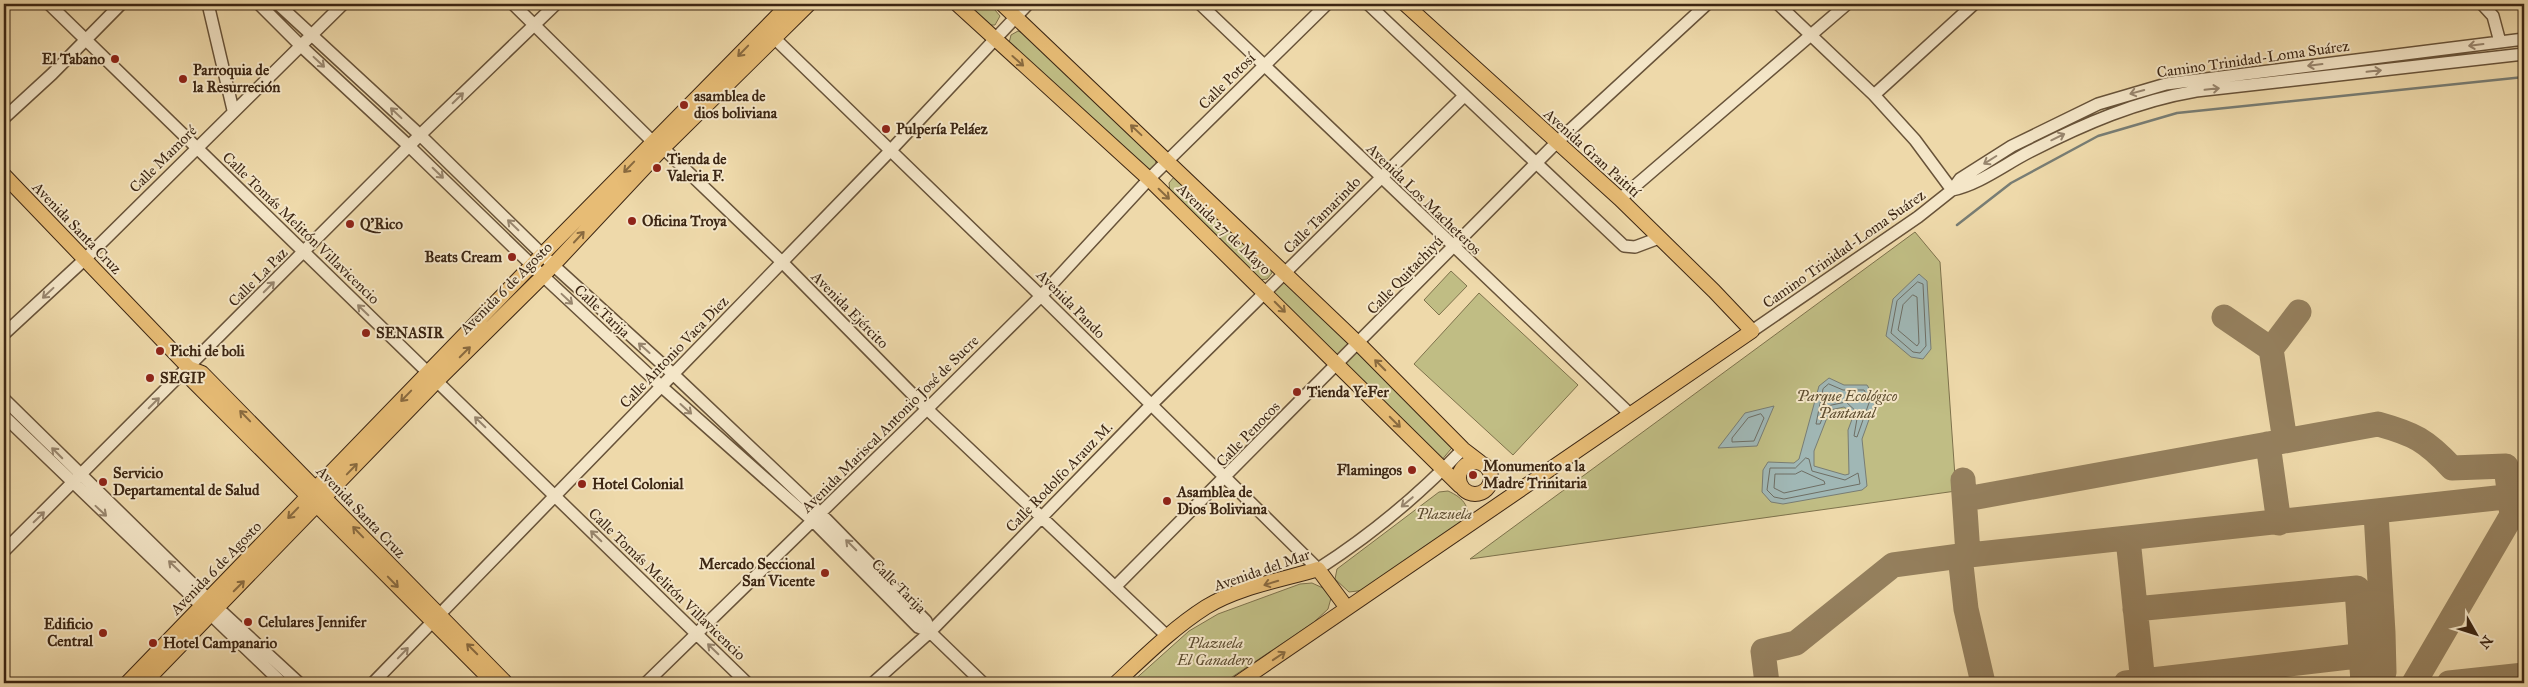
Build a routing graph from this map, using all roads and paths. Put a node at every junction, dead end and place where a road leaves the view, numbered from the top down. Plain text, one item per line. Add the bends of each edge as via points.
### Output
1 (49, 4) edge
2 (120, 4) edge
3 (208, 4) edge
4 (259, 4) edge
5 (278, 4) edge
6 (343, 4) edge
7 (513, 4) edge
8 (556, 4) edge
9 (789, 4) edge
10 (809, 4) edge
11 (957, 4) edge
12 (1002, 4) edge
13 (1028, 4) edge
14 (1200, 4) edge
15 (1328, 4) edge
16 (1368, 4) edge
17 (1405, 4) edge
18 (1707, 4) edge
19 (1778, 4) edge
20 (1847, 4) edge
21 (1974, 4) edge
22 (2482, 4) edge
23 (1016, 16) junction
24 (534, 24) junction
25 (312, 34) junction
26 (769, 34) junction
27 (1811, 36) junction
28 (2524, 39) edge
29 (85, 40) junction
30 (994, 40) junction
31 (2500, 42) junction
32 (301, 46) junction
33 (2524, 54) edge
34 (1263, 66) junction
35 (1874, 95) junction
36 (1464, 96) junction
37 (233, 110) junction
38 (4, 118) edge
39 (420, 135) junction
40 (1556, 143) junction
41 (658, 145) junction
42 (410, 146) junction
43 (196, 147) junction
44 (891, 150) junction
45 (1168, 160) junction
46 (1537, 163) junction
47 (4, 175) edge
48 (1380, 177) junction
49 (1149, 179) junction
50 (1952, 190) junction
51 (1620, 199) junction
52 (1659, 238) junction
53 (1453, 247) junction
54 (303, 252) junction
55 (84, 260) junction
56 (548, 260) junction
57 (782, 262) junction
58 (533, 264) junction
59 (1285, 273) junction
60 (542, 276) junction
61 (1265, 292) junction
62 (1040, 296) junction
63 (1752, 331) junction
64 (4, 334) edge
65 (1359, 344) junction
66 (1337, 364) junction
67 (190, 368) junction
68 (673, 374) junction
69 (433, 377) junction
70 (662, 387) junction
71 (4, 399) edge
72 (1150, 406) junction
73 (927, 409) junction
74 (1630, 414) junction
75 (4, 416) edge
76 (1463, 449) junction
77 (1480, 462) junction
78 (1443, 470) junction
79 (1225, 478) junction
80 (76, 480) junction
81 (1460, 486) junction
82 (1487, 488) junction
83 (555, 496) junction
84 (317, 498) junction
85 (1498, 504) junction
86 (1040, 517) junction
87 (817, 518) junction
88 (4, 551) edge
89 (1318, 569) junction
90 (1115, 588) junction
91 (210, 607) junction
92 (1347, 608) junction
93 (436, 619) junction
94 (930, 632) junction
95 (696, 633) junction
96 (1167, 636) junction
97 (127, 683) edge
98 (144, 683) edge
99 (282, 683) edge
100 (299, 683) edge
101 (373, 683) edge
102 (494, 683) edge
103 (506, 683) edge
104 (646, 683) edge
105 (747, 683) edge
106 (873, 683) edge
107 (983, 683) edge
108 (1116, 683) edge
109 (1238, 683) edge

1 - 29 street, Calle Tomás Melitón Villavicencio
2 - 29 street
3 - 37 street
4 - 32 street, Calle Tarija
5 - 25 street, Calle Tarija
6 - 25 street, Calle Mamoré
7 - 24 street, Avenida Ejército
8 - 24 street, Calle La Paz
9 - 26 main road, Avenida 6 de Agosto
10 - 26 main road, Avenida 6 de Agosto
11 - 30 main road, Avenida 27 de Mayo
12 - 23 main road, Avenida 27 de Mayo
13 - 23 street, Calle Antonio Vaca Diez
14 - 34 street, Avenida Los Macheteros
15 - 34 street, Calle Potosí
16 - 36 street
17 - 40 main road, Avenida Gran Paitití
18 - 40 street, Calle Quitachiyú
19 - 27 street
20 - 27 street
21 - 35 street
22 - 31 street via 2493,16
23 - 30 street, Calle Antonio Vaca Diez
45 -> 23 main road, Avenida 27 de Mayo
39 -> 24 street, Calle La Paz
24 - 41 street, Avenida Ejército
25 - 32 street, Calle Mamoré
39 -> 25 street, Calle Tarija
26 - 41 main road, Avenida 6 de Agosto
26 - 44 street, Avenida Pando
27 - 35 street
27 - 51 street
28 - 31 street, Camino Trinidad-Loma Suárez
29 - 38 street
29 - 43 street, Calle Tomás Melitón Villavicencio
30 - 44 street, Calle Antonio Vaca Diez
30 -> 49 main road, Avenida 27 de Mayo
31 -> 50 street, Camino Trinidad-Loma Suárez via 2166,84 2128,94 2098,104 2012,146 1960,179
32 - 37 street, Calle Mamoré
32 -> 42 street, Calle Tarija
50 -> 33 street, Camino Trinidad-Loma Suárez via 1966,187 2093,120 2155,99 2196,90
34 - 45 street, Calle Potosí
34 - 48 street, Avenida Los Macheteros
35 - 50 street via 1915,140
36 - 46 street
36 - 48 street, Calle Tamarindo
37 - 43 street, Calle Mamoré
39 - 42 street, Calle La Paz
56 -> 39 street, Calle Tarija
40 - 46 street, Calle Quitachiyú
40 - 51 main road, Avenida Gran Paitití
41 - 56 main road, Avenida 6 de Agosto
41 - 57 street, Avenida Ejército
42 - 54 street, Calle La Paz
42 -> 58 street, Calle Tarija
43 - 54 street, Calle Tomás Melitón Villavicencio
43 - 55 street, Calle Mamoré
44 - 57 street, Calle Antonio Vaca Diez
44 - 62 street, Avenida Pando
45 - 49 street, Calle Potosí
45 - 59 main road, Avenida 27 de Mayo
46 - 52 street via 1624,246 1636,247
46 - 53 street, Calle Quitachiyú
47 - 55 main road, Avenida Santa Cruz
48 - 53 street, Avenida Los Macheteros
48 - 59 street, Calle Tamarindo
49 -> 61 main road, Avenida 27 de Mayo
49 - 62 street, Avenida Mariscal Antonio José de Sucre
50 - 63 street, Camino Trinidad-Loma Suárez via 1826,282
51 - 52 main road, Avenida Gran Paitití
52 - 63 main road, Avenida Gran Paitití
53 - 65 street, Calle Quitachiyú
53 - 74 street, Avenida Los Macheteros
67 -> 54 street, Calle La Paz
69 -> 54 street, Calle Tomás Melitón Villavicencio
55 -> 64 street, Calle Mamoré
55 - 67 main road, Avenida Santa Cruz
56 - 58 main road, Avenida 6 de Agosto
56 - 60 main road, Avenida 6 de Agosto
68 -> 56 street, Calle Tarija
57 - 68 street, Calle Antonio Vaca Diez
57 - 73 street, Avenida Ejército
58 - 60 street, Calle Tarija
58 - 69 main road, Avenida 6 de Agosto
59 - 61 street, Calle Tamarindo
59 - 65 main road, Avenida 27 de Mayo
69 -> 60 main road, Avenida 6 de Agosto
60 -> 70 street, Calle Tarija
61 -> 66 main road, Avenida 27 de Mayo
61 - 72 street, Calle Rodolfo Arauz M.
62 - 72 street, Avenida Pando
62 - 73 street, Avenida Mariscal Antonio José de Sucre
63 - 74 main road
65 - 66 street, Calle Quitachiyú
76 -> 65 main road, Avenida 27 de Mayo
66 -> 78 main road, Avenida 27 de Mayo
66 - 79 street, Calle Penocos
80 -> 67 street, Calle La Paz
67 - 84 main road, Avenida Santa Cruz via 202,373
68 - 70 street, Calle Antonio Vaca Diez
68 - 87 street, Calle Tarija
83 -> 69 street, Calle Tomás Melitón Villavicencio
69 - 84 main road, Avenida 6 de Agosto
70 - 83 street, Calle Antonio Vaca Diez
70 -> 87 street, Calle Tarija
80 -> 71 street
72 - 79 street, Avenida Pando
72 - 86 street, Calle Rodolfo Arauz M.
73 - 86 street, Avenida Ejército
73 - 87 street, Avenida Mariscal Antonio José de Sucre
74 - 85 main road
75 - 80 street
76 - 77 main road, Avenida 27 de Mayo
76 - 78 street, Avenida del Mar
77 - 81 main road via 1464,465 1459,475
77 - 82 main road via 1491,473
78 - 81 main road, Avenida 27 de Mayo
78 -> 89 street, Avenida del Mar via 1358,543
79 - 89 street, Avenida Pando
79 - 90 street, Calle Penocos
88 -> 80 street, Calle La Paz
80 - 91 street
81 - 82 main road via 1474,494
82 - 85 main road
83 - 93 street, Calle Antonio Vaca Diez
95 -> 83 street, Calle Tomás Melitón Villavicencio
84 - 91 main road, Avenida 6 de Agosto
84 - 93 main road, Avenida Santa Cruz
85 - 92 main road
86 - 90 street, Avenida Ejército
86 - 94 street, Calle Rodolfo Arauz M.
87 - 94 street, Calle Tarija via 926,621
87 - 95 street, Avenida Mariscal Antonio José de Sucre
89 - 92 main road, Avenida Pando
89 -> 96 main road, Avenida del Mar via 1240,592 1207,606
90 - 96 street, Avenida Ejército
91 - 97 main road, Avenida 6 de Agosto
91 - 98 main road, Avenida 6 de Agosto
91 - 99 street
91 - 100 street
109 -> 92 main road
101 -> 93 street, Calle Antonio Vaca Diez
93 - 102 main road, Avenida Santa Cruz
103 -> 93 main road, Avenida Santa Cruz
94 - 106 street, Calle Rodolfo Arauz M.
94 - 107 street, Calle Tarija
95 - 104 street, Avenida Mariscal Antonio José de Sucre
105 -> 95 street, Calle Tomás Melitón Villavicencio
96 - 108 main road, Avenida del Mar

